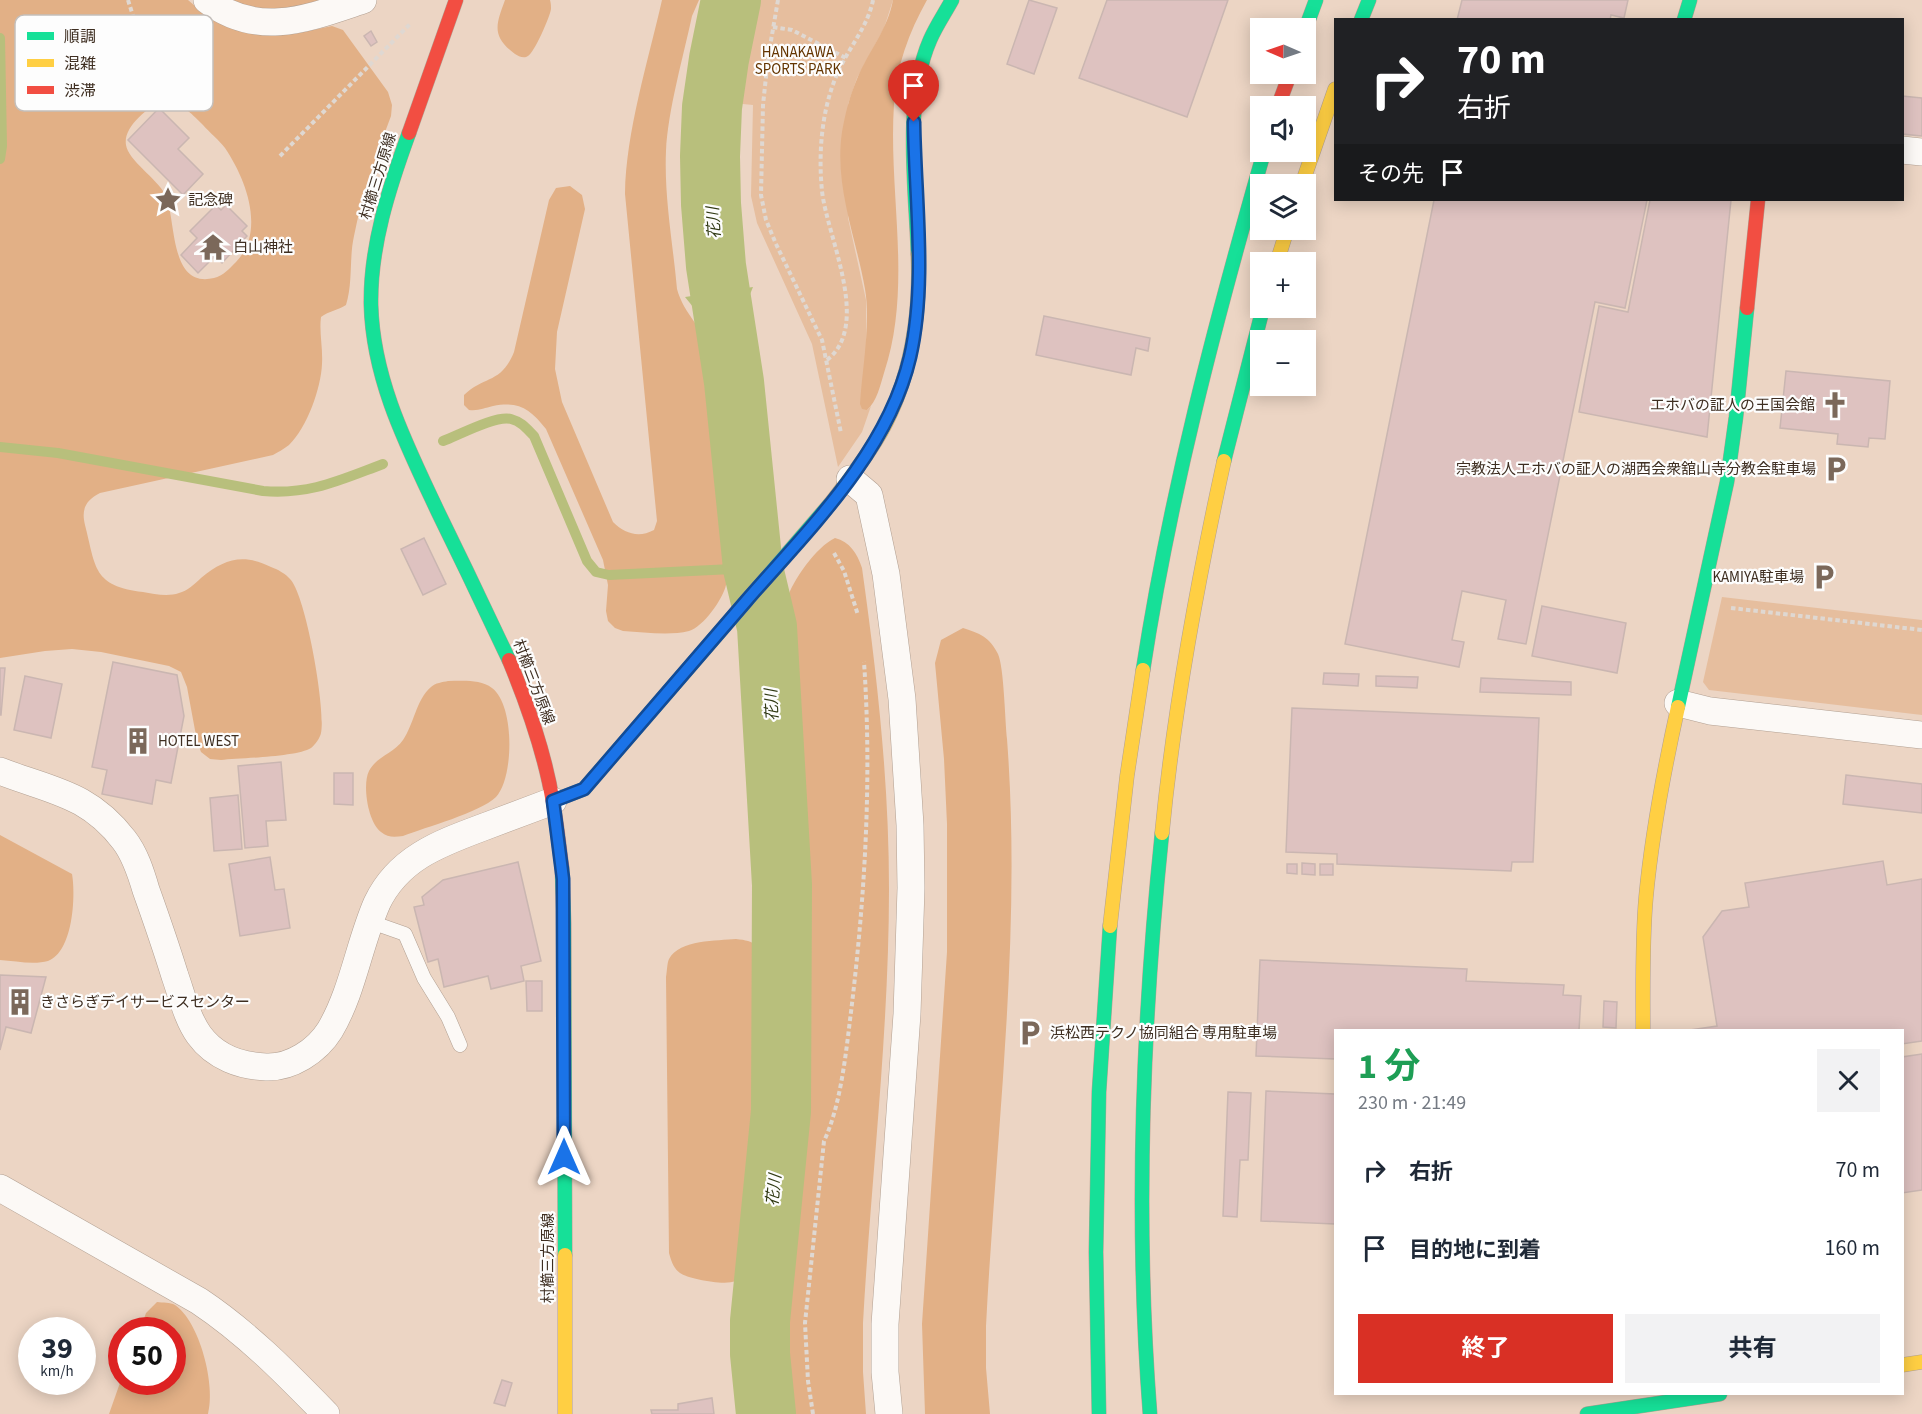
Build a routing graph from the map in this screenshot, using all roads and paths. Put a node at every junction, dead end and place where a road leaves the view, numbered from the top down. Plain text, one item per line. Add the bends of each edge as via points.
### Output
1 (128, 0) edge
2 (207, 0) edge
3 (363, 0) edge
4 (456, 0) edge
5 (777, 0) edge
6 (873, 0) edge
7 (952, 0) edge
8 (1316, 0) edge
9 (1369, 0) edge
10 (1690, 0) edge
11 (133, 15) edge
12 (417, 17) dead end
13 (1309, 18) edge
14 (1362, 18) edge
15 (1685, 18) edge
16 (773, 27) junction
17 (846, 58) junction
18 (1334, 93) edge
19 (1904, 150) edge
20 (1922, 152) edge
21 (280, 156) dead end
22 (1261, 162) edge
23 (1306, 174) edge
24 (1758, 201) edge
25 (1260, 318) edge
26 (827, 360) junction
27 (850, 479) junction
28 (833, 552) dead end
29 (1701, 602) junction
30 (860, 621) dead end
31 (1922, 630) edge
32 (863, 657) dead end
33 (1678, 703) junction
34 (1922, 735) edge
35 (0, 771) edge
36 (553, 801) junction
37 (371, 922) junction
38 (1643, 1029) edge
39 (460, 1045) dead end
40 (0, 1188) edge
41 (1922, 1362) edge
42 (1904, 1365) edge
43 (1705, 1395) edge
44 (1690, 1396) edge
45 (326, 1414) edge
46 (565, 1414) edge
47 (813, 1414) edge
48 (889, 1414) edge
49 (1100, 1414) edge
50 (1150, 1414) edge
51 (1587, 1414) edge
52 (1693, 1414) edge

1 - 11 path
2 - 3 street via 235,15 264,22 293,22
4 - 36 street, 村櫛三方原線 via 382,209 372,274 374,339 401,433 526,702
5 - 16 path
6 - 17 path
7 - 27 street via 928,41 918,72 914,105 918,271 910,359 896,401 876,441
8 - 13 street
9 - 14 street
10 - 15 street
12 - 21 path
16 - 17 path via 792,30
16 - 26 path via 763,105 761,195 766,220 814,321
17 - 26 path via 829,99 821,160 822,192 848,310 842,344
18 - 23 street
19 - 20 street
22 - 49 street via 1209,343 1181,459 1157,575 1122,799 1104,1000 1096,1166
24 - 29 street via 1733,445
25 - 50 street via 1222,468 1199,583 1162,816 1144,1050 1143,1285
26 - 27 path
27 - 36 street via 584,789
27 - 48 street via 869,495 885,574 902,699 910,825 907,1014 885,1324
28 - 30 path via 844,571
29 - 31 path
29 - 33 street
32 - 47 path via 868,790 865,875 847,1044 832,1124 824,1141 806,1323
33 - 34 street via 1710,711
33 - 38 street via 1663,774 1646,898
35 - 37 street via 85,803 108,820 127,843 139,869 187,1010 200,1036 220,1055 246,1066 275,1067 302,1058 324,1040 338,1016
36 - 37 street via 436,845 412,859 392,878 377,902
36 - 46 street, 村櫛三方原線 via 563,879 564,924
37 - 39 lane via 405,934
40 - 45 street via 222,1316
41 - 42 street
43 - 44 street
44 - 51 street
44 - 52 street

